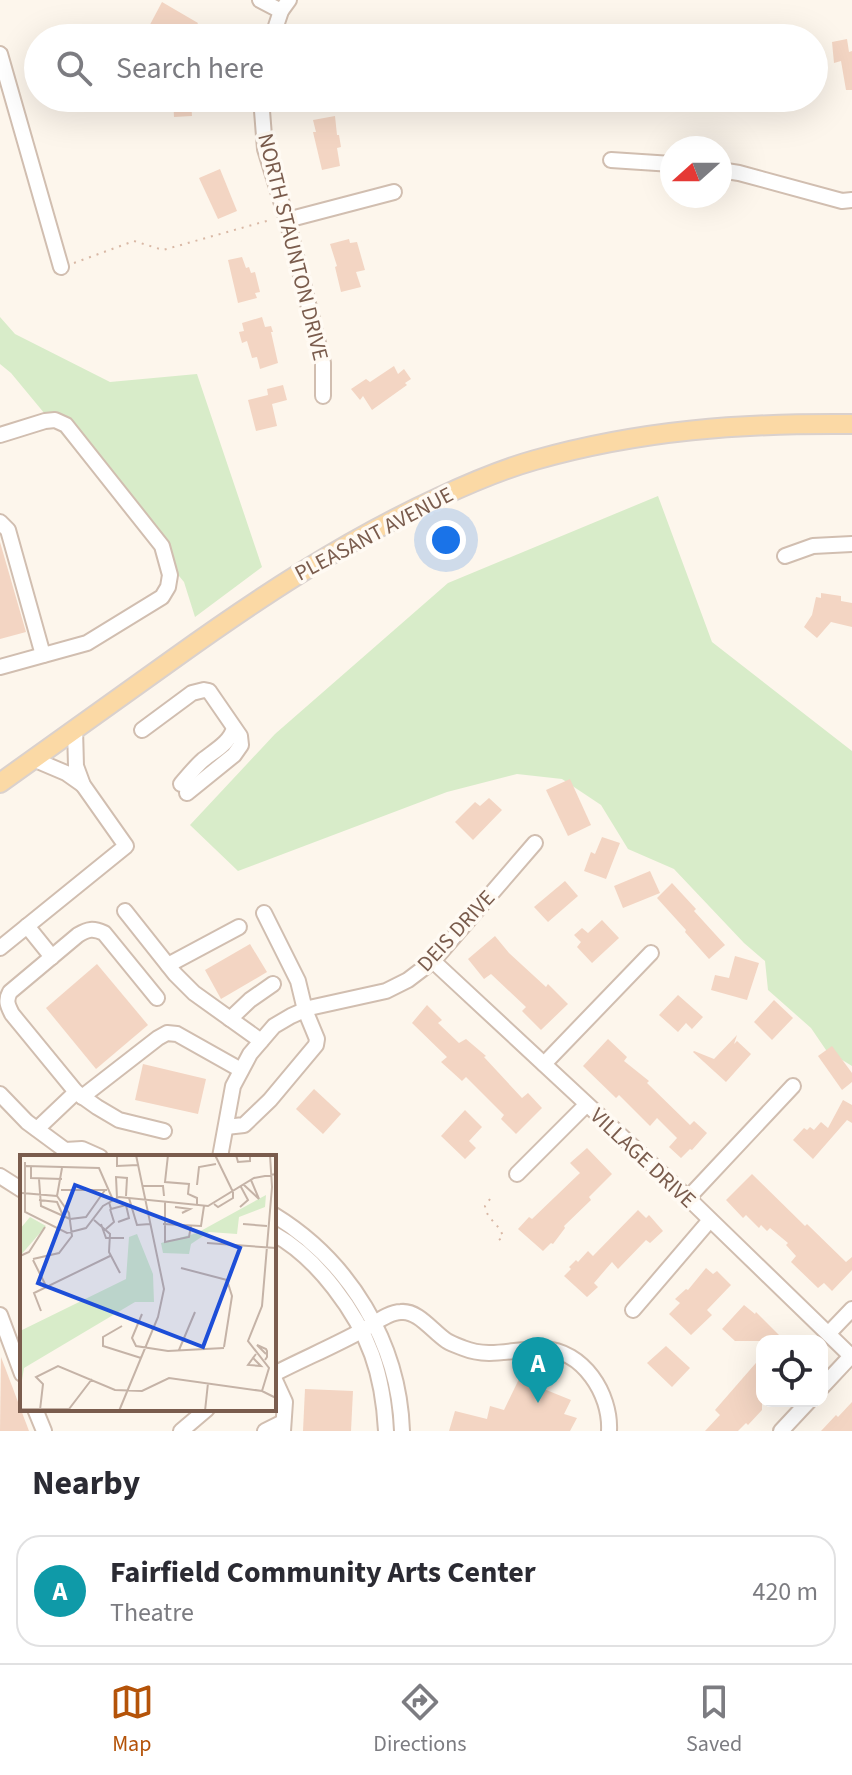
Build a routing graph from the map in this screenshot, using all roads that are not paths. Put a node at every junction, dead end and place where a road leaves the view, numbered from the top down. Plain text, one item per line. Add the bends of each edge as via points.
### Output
1 (260, 0) edge
2 (285, 6) edge
3 (0, 54) edge
4 (262, 112) edge
5 (611, 160) dead end
6 (660, 163) edge
7 (732, 172) edge
8 (394, 192) dead end
9 (852, 200) edge
10 (287, 220) junction
11 (61, 267) road end
12 (323, 396) dead end
13 (852, 424) edge
14 (0, 435) edge
15 (0, 522) edge
16 (852, 544) edge
17 (785, 556) dead end
18 (43, 655) junction
19 (0, 667) edge
20 (75, 729) junction
21 (142, 730) dead end
22 (33, 759) junction
23 (0, 783) edge
24 (83, 785) junction
25 (184, 788) dead end
26 (535, 843) dead end
27 (125, 911) dead end
28 (264, 913) dead end
29 (27, 926) junction
30 (239, 927) dead end
31 (0, 948) edge
32 (651, 953) dead end
33 (52, 957) junction
34 (433, 961) junction
35 (168, 965) junction
36 (273, 984) dead end
37 (157, 998) dead end
38 (305, 1010) junction
39 (230, 1019) junction
40 (261, 1041) junction
41 (544, 1064) junction
42 (241, 1070) junction
43 (793, 1086) dead end
44 (79, 1095) junction
45 (3, 1104) edge
46 (586, 1105) junction
47 (226, 1127) junction
48 (37, 1129) junction
49 (164, 1131) dead end
50 (68, 1153) edge
51 (96, 1155) edge
52 (220, 1155) edge
53 (517, 1174) dead end
54 (0, 1176) edge
55 (20, 1189) edge
56 (688, 1198) junction
57 (276, 1216) edge
58 (710, 1220) junction
59 (276, 1235) edge
60 (852, 1309) edge
61 (633, 1310) dead end
62 (0, 1315) edge
63 (369, 1327) junction
64 (829, 1333) junction
65 (852, 1356) edge
66 (20, 1369) edge
67 (276, 1372) edge
68 (276, 1378) edge
69 (828, 1381) edge
70 (803, 1407) edge
71 (36, 1411) edge
72 (205, 1411) edge
73 (283, 1426) edge
74 (44, 1431) edge
75 (181, 1431) edge
76 (265, 1431) edge
77 (386, 1431) edge
78 (402, 1431) edge
79 (609, 1431) edge
80 (781, 1431) edge

1 - 2 street
3 - 11 street
4 - 10 street, NORTH STAUNTON DRIVE via 265,149
5 - 6 street
7 - 9 street
8 - 10 street
10 - 12 street, NORTH STAUNTON DRIVE via 323,363
13 - 20 main road, PLEASANT AVENUE via 758,424 647,435 533,460 475,481 315,562
14 - 18 street via 45,421 66,425 162,546 170,575 162,597 87,643
15 - 18 street via 8,530
16 - 17 street via 813,546
18 - 19 street
20 - 22 main road, PLEASANT AVENUE
20 - 24 street via 76,766
21 - 25 street via 192,693 209,691 234,728
22 - 23 main road, PLEASANT AVENUE
22 - 24 street
24 - 29 street via 126,846
26 - 34 street, DEIS DRIVE
27 - 35 street
28 - 38 street via 298,981
29 - 31 street
29 - 33 street
30 - 35 street
32 - 41 street
33 - 37 street via 94,928 104,933
33 - 44 street via 10,992 8,1006
34 - 38 street, DEIS DRIVE via 386,991
34 - 41 street, VILLAGE DRIVE
35 - 39 street via 194,993
36 - 39 street
38 - 40 street, DEIS DRIVE via 274,1026
38 - 47 street via 316,1045 244,1125
39 - 40 street
40 - 42 street, DEIS DRIVE
41 - 46 street, VILLAGE DRIVE
42 - 44 street via 167,1033
42 - 47 street, DEIS DRIVE
43 - 56 street
44 - 48 street
44 - 49 street via 119,1120
45 - 48 street
46 - 53 street
46 - 56 street, VILLAGE DRIVE
47 - 52 street, DEIS DRIVE
48 - 50 street
50 - 51 street via 82,1149
54 - 55 street
56 - 58 street, VILLAGE DRIVE
57 - 63 street via 316,1246 354,1287
58 - 61 street
58 - 64 street, VILLAGE DRIVE
59 - 63 street via 313,1263
60 - 64 street
62 - 66 street
63 - 67 street
63 - 77 street
63 - 78 street via 397,1388
63 - 79 street via 406,1312 466,1349 563,1353 595,1380 605,1398
64 - 65 street, VILLAGE DRIVE
65 - 69 street
68 - 73 street via 285,1402
70 - 80 street
71 - 74 street
72 - 75 street
73 - 76 street

